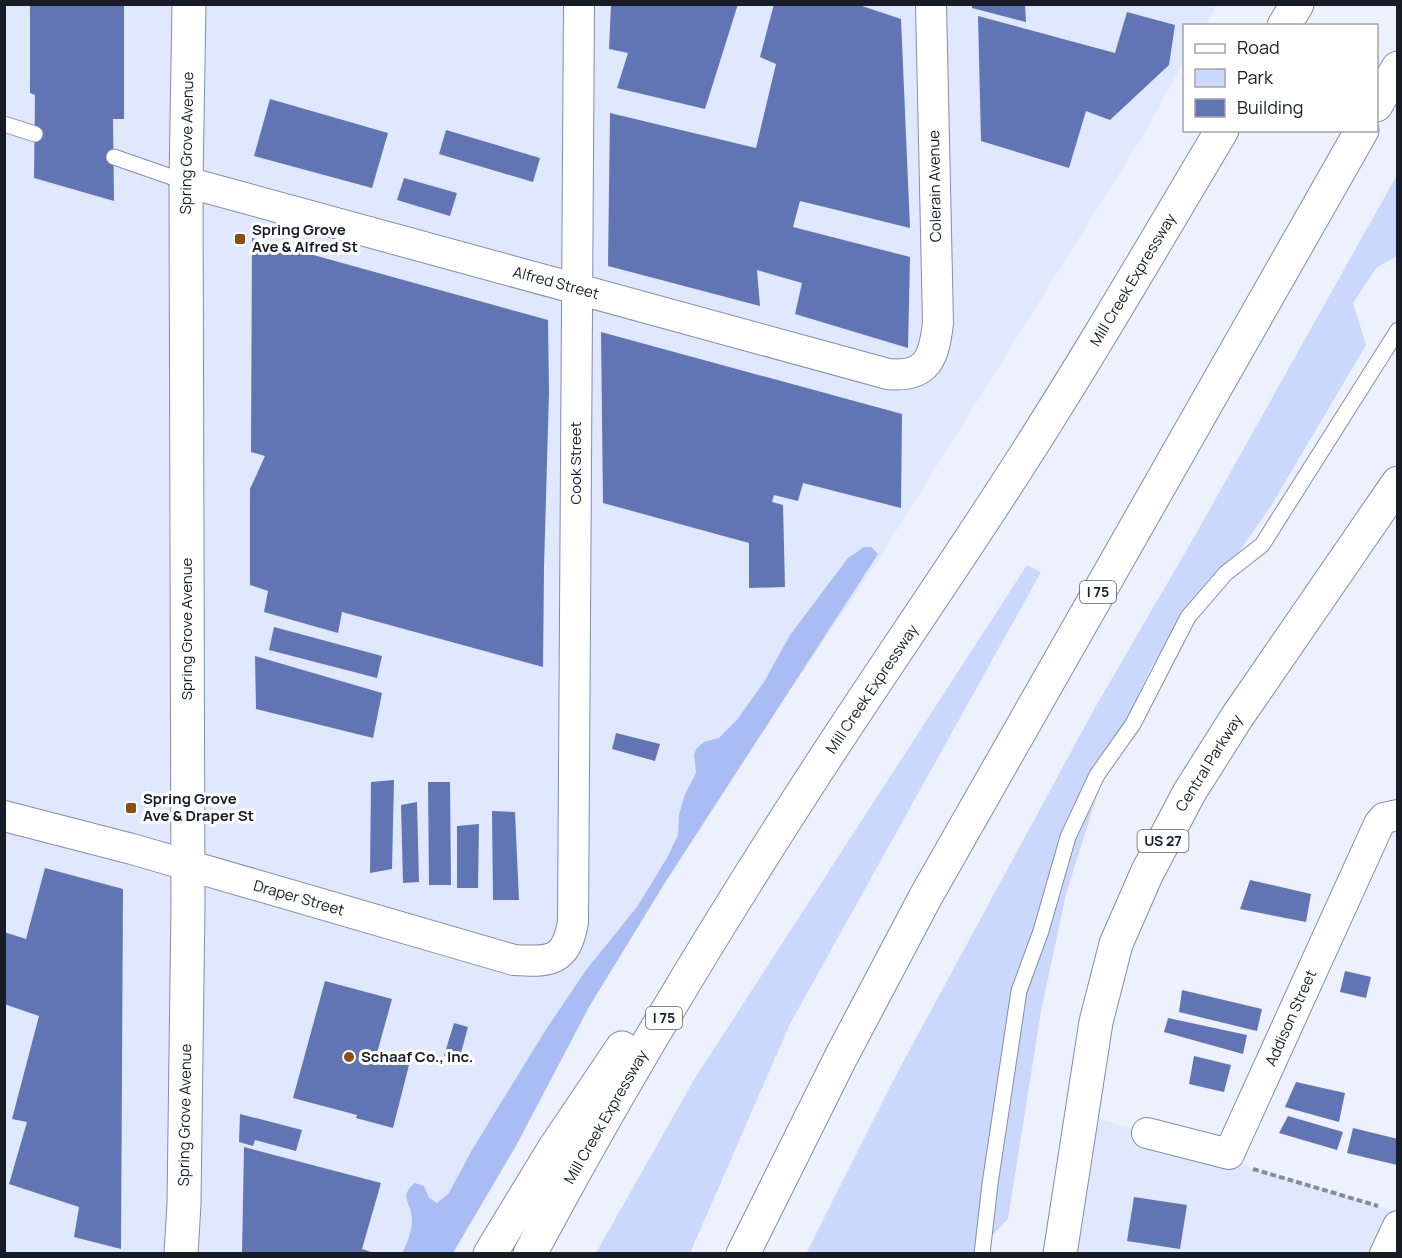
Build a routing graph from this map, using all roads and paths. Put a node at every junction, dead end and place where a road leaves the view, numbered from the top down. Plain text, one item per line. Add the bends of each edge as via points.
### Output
1 (189, 4) edge
2 (579, 4) edge
3 (931, 4) edge
4 (1297, 4) edge
5 (1285, 24) edge
6 (1398, 68) edge
7 (1378, 103) edge
8 (4, 124) edge
9 (1221, 132) edge
10 (1361, 132) edge
11 (35, 135) dead end
12 (114, 157) dead end
13 (186, 182) junction
14 (577, 288) junction
15 (1398, 330) edge
16 (925, 365) joint
17 (1398, 483) edge
18 (807, 787) junction
19 (1398, 815) edge
20 (4, 816) edge
21 (187, 865) junction
22 (573, 922) joint
23 (840, 1058) junction
24 (1147, 1133) dead end
25 (1229, 1154) junction
26 (1392, 1217) edge
27 (181, 1254) edge
28 (490, 1254) edge
29 (530, 1254) edge
30 (743, 1254) edge
31 (768, 1254) edge
32 (982, 1254) edge
33 (1060, 1254) edge
34 (1385, 1254) edge

1 - 13 main road, Spring Grove Avenue
2 - 14 street, Cook Street
3 - 16 street, Colerain Avenue via 938,322 933,355
4 - 5 main road
6 - 7 main road
8 - 11 lane
9 - 18 main road, Mill Creek Expressway / I 75 via 1088,356
10 - 23 main road, I 75 via 926,896
12 - 13 lane
13 - 14 street, Alfred Street
13 - 21 main road, Spring Grove Avenue
14 - 16 street, Alfred Street via 888,374 915,373
14 - 22 street, Cook Street
15 - 32 lane via 1262,545 1226,573 1188,617 1133,724 1096,775 1072,827 1019,991
17 - 33 main road, Central Parkway / US 27 via 1231,726 1189,793 1147,873 1116,944 1096,1022
18 - 28 main road via 680,962 554,1149
18 - 29 main road, Mill Creek Expressway / I 75 via 690,974
19 - 25 street, Addison Street via 1384,818 1379,824
20 - 21 street, Draper Street
21 - 22 street, Draper Street via 514,960 546,962 559,954 570,938
21 - 27 main road, Spring Grove Avenue
23 - 30 main road, I 75
23 - 31 main road
24 - 25 street
25 - 26 path via 1250,1168
26 - 34 street

